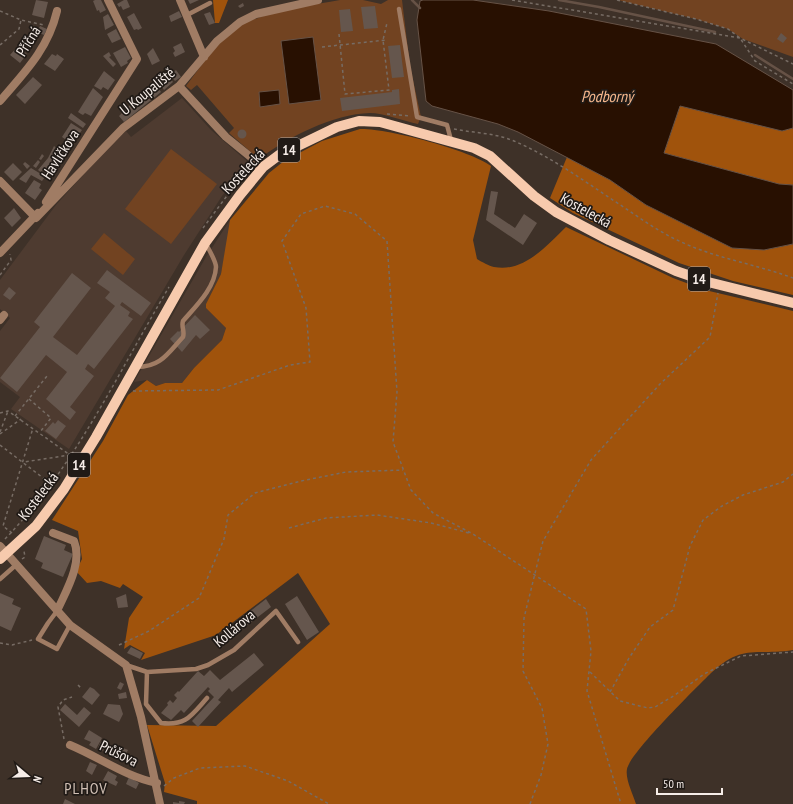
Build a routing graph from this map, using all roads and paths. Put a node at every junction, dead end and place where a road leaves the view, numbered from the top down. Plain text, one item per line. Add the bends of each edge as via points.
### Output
1 (108, 0) edge
2 (180, 0) edge
3 (314, 0) edge
4 (512, 0) edge
5 (617, 0) edge
6 (210, 3) dead end
7 (399, 9) dead end
8 (0, 11) edge
9 (57, 11) dead end
10 (187, 15) junction
11 (21, 20) junction
12 (387, 23) dead end
13 (53, 28) junction
14 (339, 34) dead end
15 (740, 38) junction
16 (383, 40) junction
17 (386, 40) dead end
18 (0, 45) edge
19 (340, 46) junction
20 (322, 47) dead end
21 (204, 57) junction
22 (793, 64) edge
23 (793, 84) edge
24 (179, 86) junction
25 (0, 101) edge
26 (386, 114) dead end
27 (417, 117) junction
28 (448, 127) junction
29 (450, 140) junction
30 (263, 167) junction
31 (0, 181) edge
32 (233, 187) dead end
33 (36, 218) junction
34 (203, 229) dead end
35 (8, 244) junction
36 (205, 244) junction
37 (0, 253) edge
38 (0, 274) edge
39 (793, 278) edge
40 (169, 286) dead end
41 (719, 286) junction
42 (793, 303) edge
43 (135, 367) junction
44 (47, 376) dead end
45 (122, 391) junction
46 (29, 399) junction
47 (8, 411) junction
48 (0, 413) edge
49 (16, 416) junction
50 (21, 419) junction
51 (33, 428) junction
52 (40, 432) junction
53 (0, 433) edge
54 (0, 445) edge
55 (70, 455) junction
56 (23, 462) junction
57 (404, 470) junction
58 (793, 474) edge
59 (52, 485) junction
60 (289, 528) dead end
61 (12, 532) junction
62 (53, 533) dead end
63 (473, 534) junction
64 (20, 541) junction
65 (2, 543) edge
66 (4, 556) edge
67 (17, 564) junction
68 (535, 575) junction
69 (0, 579) edge
70 (57, 611) junction
71 (70, 625) junction
72 (38, 639) junction
73 (298, 642) dead end
74 (0, 643) edge
75 (119, 645) dead end
76 (793, 652) edge
77 (126, 665) junction
78 (147, 672) junction
79 (589, 672) junction
80 (78, 685) dead end
81 (81, 688) dead end
82 (610, 692) junction
83 (72, 697) dead end
84 (207, 698) dead end
85 (67, 745) joint
86 (158, 787) junction
87 (160, 804) edge
88 (329, 804) edge
89 (530, 804) edge
90 (621, 804) edge

1 - 33 street, Havlíčkova via 137,59
2 - 10 street
3 - 21 street, U Koupaliště via 256,14 240,22 217,41
4 - 15 path
5 - 15 path via 696,19 728,29
6 - 10 lane
7 - 27 lane
8 - 11 path
9 - 13 street, Příčná
10 - 21 street
11 - 13 path
11 - 18 path via 19,29
12 - 16 path
13 - 25 street, Příčná via 43,50
14 - 19 path
15 - 22 path
15 - 23 path via 755,61
16 - 17 path
16 - 19 path
16 - 19 path via 389,90 345,94
19 - 20 path
21 - 24 street, U Koupaliště
24 - 30 street via 226,137
24 - 33 street, U Koupaliště via 124,128
26 - 27 path via 407,114
27 - 28 lane
28 - 29 lane
28 - 39 path via 513,140 540,154 677,240 734,261
29 - 30 main road, Kostelecká / 14 via 380,122 359,121 312,137
29 - 41 main road, Kostelecká / 14 via 490,156 534,196 569,220 676,270
30 - 36 main road, Kostelecká / 14
31 - 33 street
32 - 34 path
33 - 35 street, Havlíčkova
35 - 37 street, Havlíčkova
35 - 38 path via 11,260
36 - 43 main road, Kostelecká / 14
36 - 43 lane via 216,266 203,298 183,321 183,337 159,363
40 - 55 path via 88,429
41 - 42 main road, Kostelecká / 14
41 - 68 path via 710,337 660,384 591,460 543,542
43 - 45 main road, Kostelecká / 14
44 - 46 path
45 - 57 path via 218,390 310,362 306,308 282,241 301,214 325,206 355,214 388,241 397,392 393,442
45 - 64 main road, Kostelecká / 14 via 64,489 36,526
46 - 49 path
46 - 52 path via 51,418
47 - 48 path
47 - 49 path
47 - 53 path
49 - 50 path
50 - 51 path
50 - 53 path
51 - 52 path
51 - 56 path
52 - 55 path
54 - 56 path
55 - 56 path
55 - 59 path
56 - 59 path
56 - 61 path via 3,526
57 - 63 path via 411,490 433,513
57 - 75 path via 346,472 255,493 228,515 224,539 199,598 149,631
58 - 82 path via 783,482 743,494 703,520 690,546 673,610 650,627
59 - 61 path
60 - 63 path via 326,518 377,515
61 - 64 path
61 - 65 path
62 - 70 street via 74,541 76,548 70,582
63 - 68 path
64 - 66 main road, Kostelecká / 14
64 - 67 path via 26,548 25,557
65 - 66 street, Kollárova
66 - 67 street, Kollárova
67 - 69 lane
67 - 70 street, Kollárova
68 - 79 path via 586,609 591,651
68 - 89 path via 524,618 523,672 542,708 548,744 541,775
70 - 71 street, Kollárova
70 - 72 lane
71 - 72 lane via 57,649
71 - 77 street, Kollárova
72 - 74 path via 12,645
73 - 78 lane, Kollárova via 276,611 234,650 208,665 196,669
76 - 82 path via 741,656 704,674 655,707 648,708 620,701
77 - 78 lane, Kollárova
77 - 86 street
78 - 84 lane via 146,704 161,723 186,721
79 - 82 path
79 - 90 path via 587,691
80 - 81 path
83 - 85 path via 63,700 58,707
85 - 86 street, Průšova
86 - 87 street
86 - 88 path via 200,768 245,766 288,781

